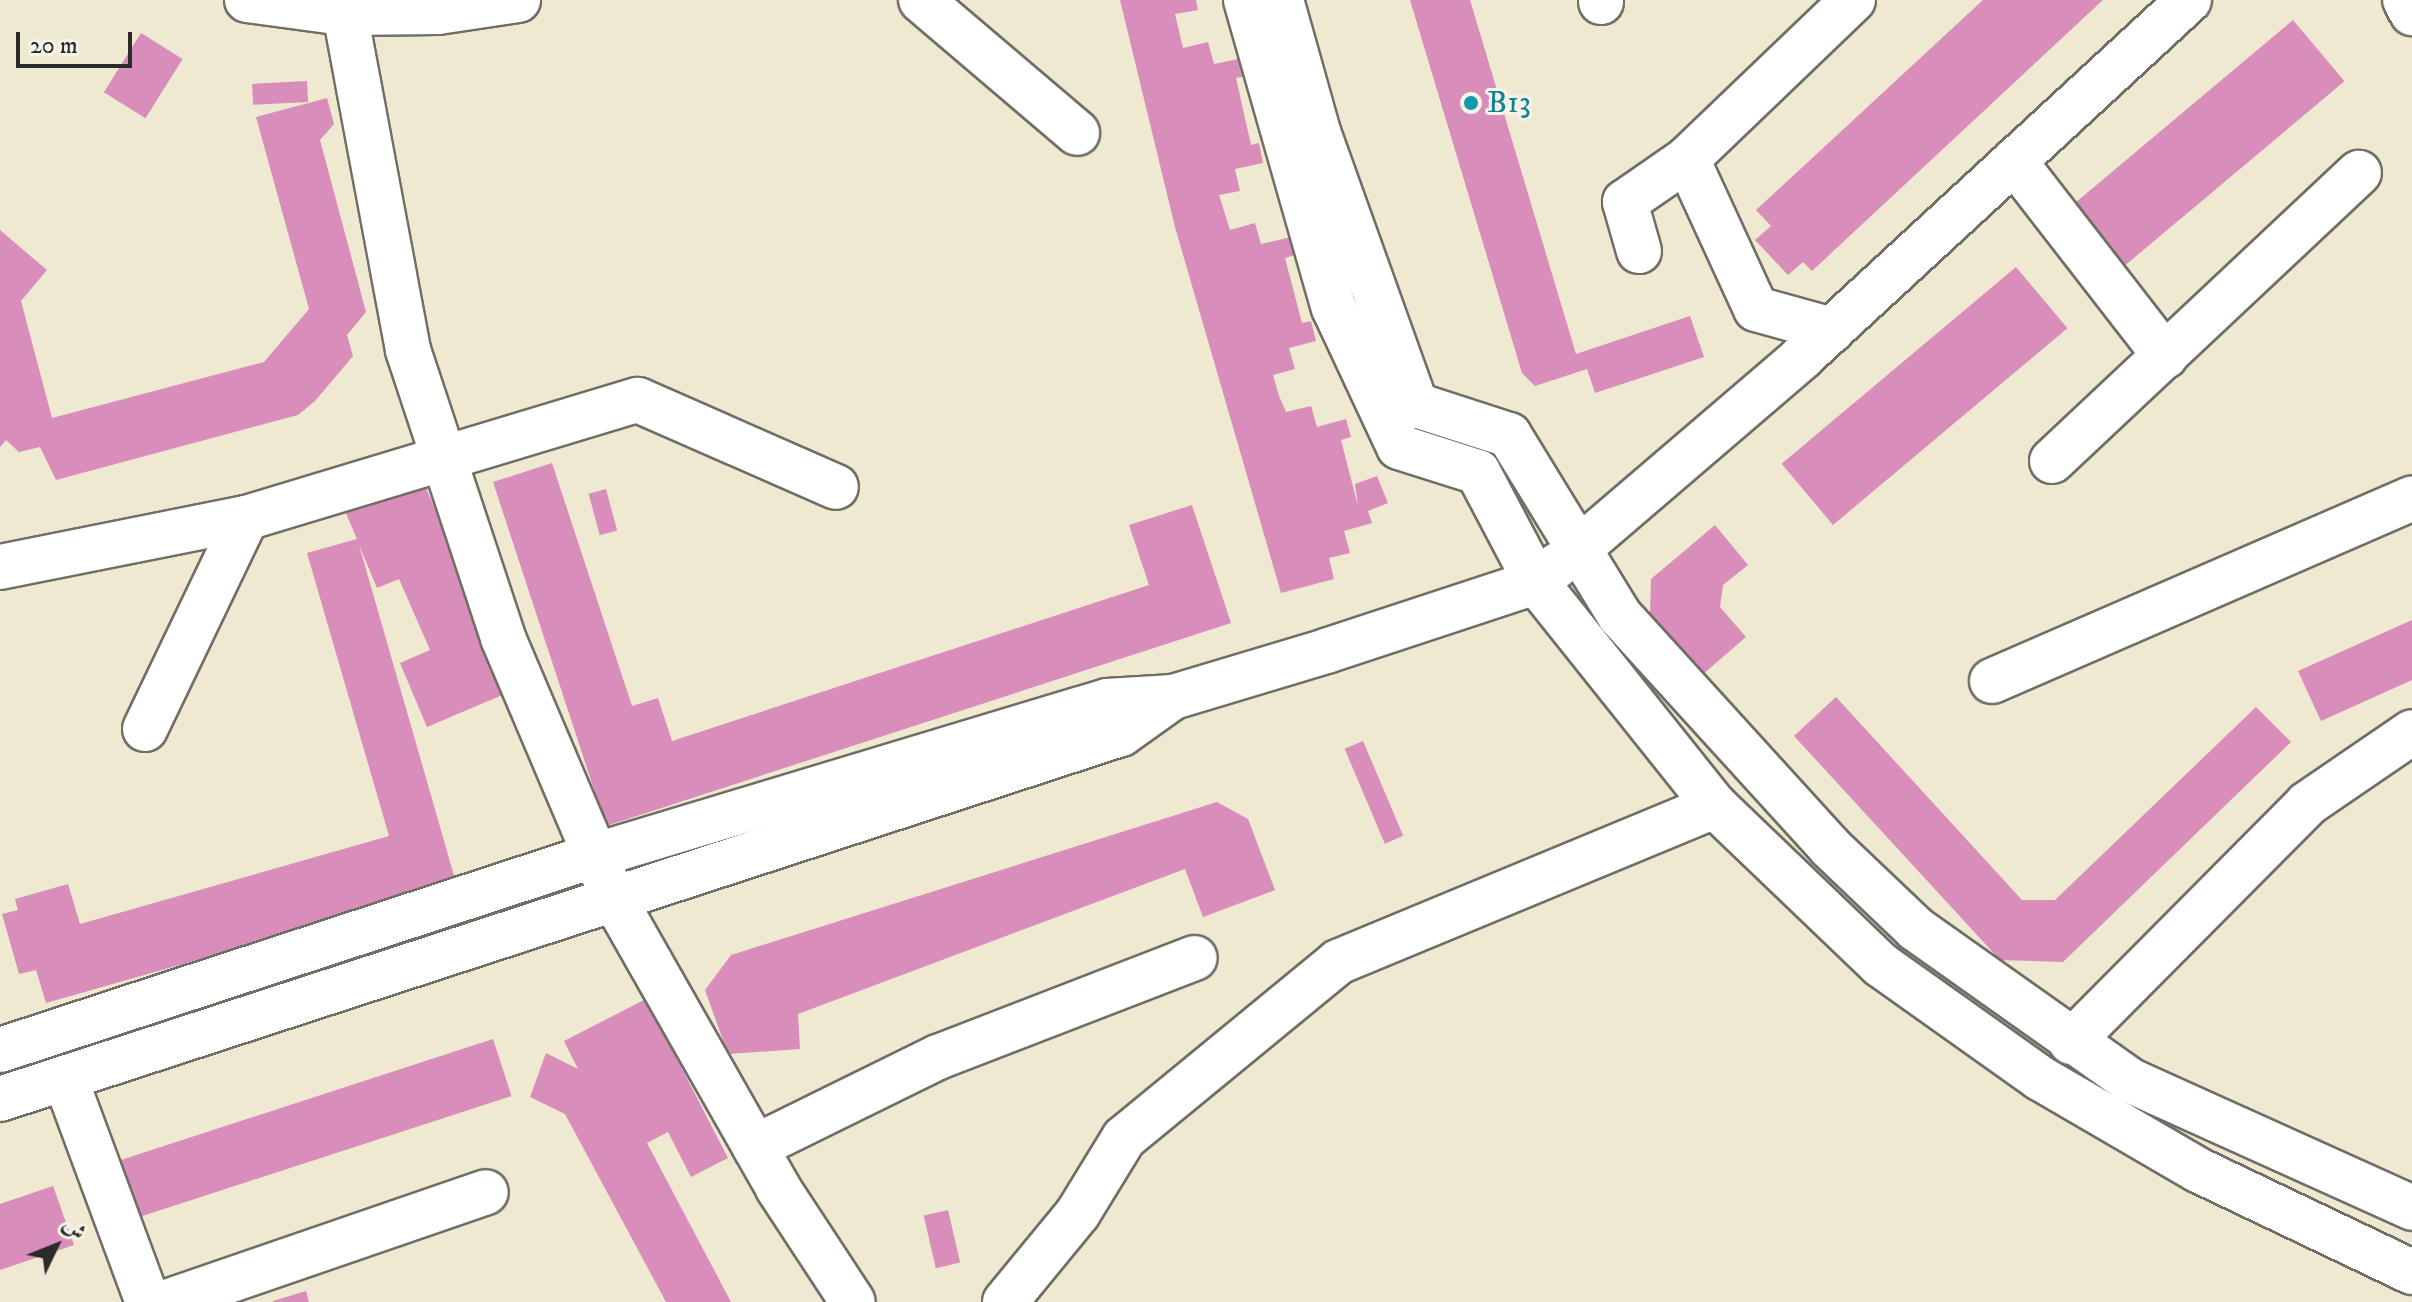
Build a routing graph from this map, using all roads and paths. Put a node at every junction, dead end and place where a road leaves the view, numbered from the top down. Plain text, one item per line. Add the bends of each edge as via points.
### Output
1 (247, 0) edge
2 (518, 0) edge
3 (921, 0) edge
4 (1246, 0) edge
5 (1281, 0) edge
6 (1853, 0) edge
7 (2189, 0) edge
8 (2405, 0) edge
9 (345, 13) junction
10 (2412, 13) edge
11 (1077, 133) dead end
12 (1687, 159) junction
13 (2014, 161) junction
14 (2359, 173) dead end
15 (1639, 251) dead end
16 (1832, 330) junction
17 (2165, 356) junction
18 (444, 459) junction
19 (2052, 461) dead end
20 (836, 487) dead end
21 (2412, 498) edge
22 (246, 518) junction
23 (1582, 546) junction
24 (0, 567) edge
25 (1536, 582) junction
26 (1992, 681) dead end
27 (1173, 697) junction
28 (145, 729) dead end
29 (2412, 732) edge
30 (1715, 806) junction
31 (593, 856) junction
32 (613, 897) junction
33 (1195, 958) dead end
34 (2071, 1042) junction
35 (0, 1050) edge
36 (65, 1078) junction
37 (0, 1099) edge
38 (755, 1147) junction
39 (486, 1192) dead end
40 (2412, 1208) edge
41 (2412, 1272) edge
42 (148, 1302) edge
43 (167, 1302) edge
44 (853, 1302) edge
45 (1005, 1302) edge

1 - 9 main road
2 - 9 main road via 438,12
3 - 11 main road
4 - 25 main road via 1334,308 1399,447 1478,472
5 - 23 main road via 1318,132 1416,405 1509,435
6 - 12 main road
7 - 13 main road
8 - 10 main road
9 - 18 main road via 408,350
12 - 15 main road via 1625,202
12 - 16 main road via 1756,309
13 - 16 main road
13 - 17 main road
14 - 17 main road
16 - 23 main road
17 - 19 main road
18 - 20 main road via 638,400
18 - 22 main road
18 - 31 main road via 503,638
21 - 26 main road
22 - 24 main road
22 - 28 main road
23 - 25 main road
23 - 34 main road via 1620,616 1830,847 1916,929
25 - 27 main road
25 - 30 main road
27 - 31 main road via 1107,701
27 - 32 main road via 1121,734
29 - 34 main road via 2307,804
30 - 41 main road via 1881,965 2040,1078 2198,1170
30 - 45 main road via 1338,962 1124,1138 1078,1213
31 - 32 main road
31 - 35 main road
32 - 36 main road
32 - 38 main road
33 - 38 main road via 938,1057
34 - 40 main road via 2129,1080
36 - 37 main road
36 - 42 main road
38 - 44 main road
39 - 43 main road

